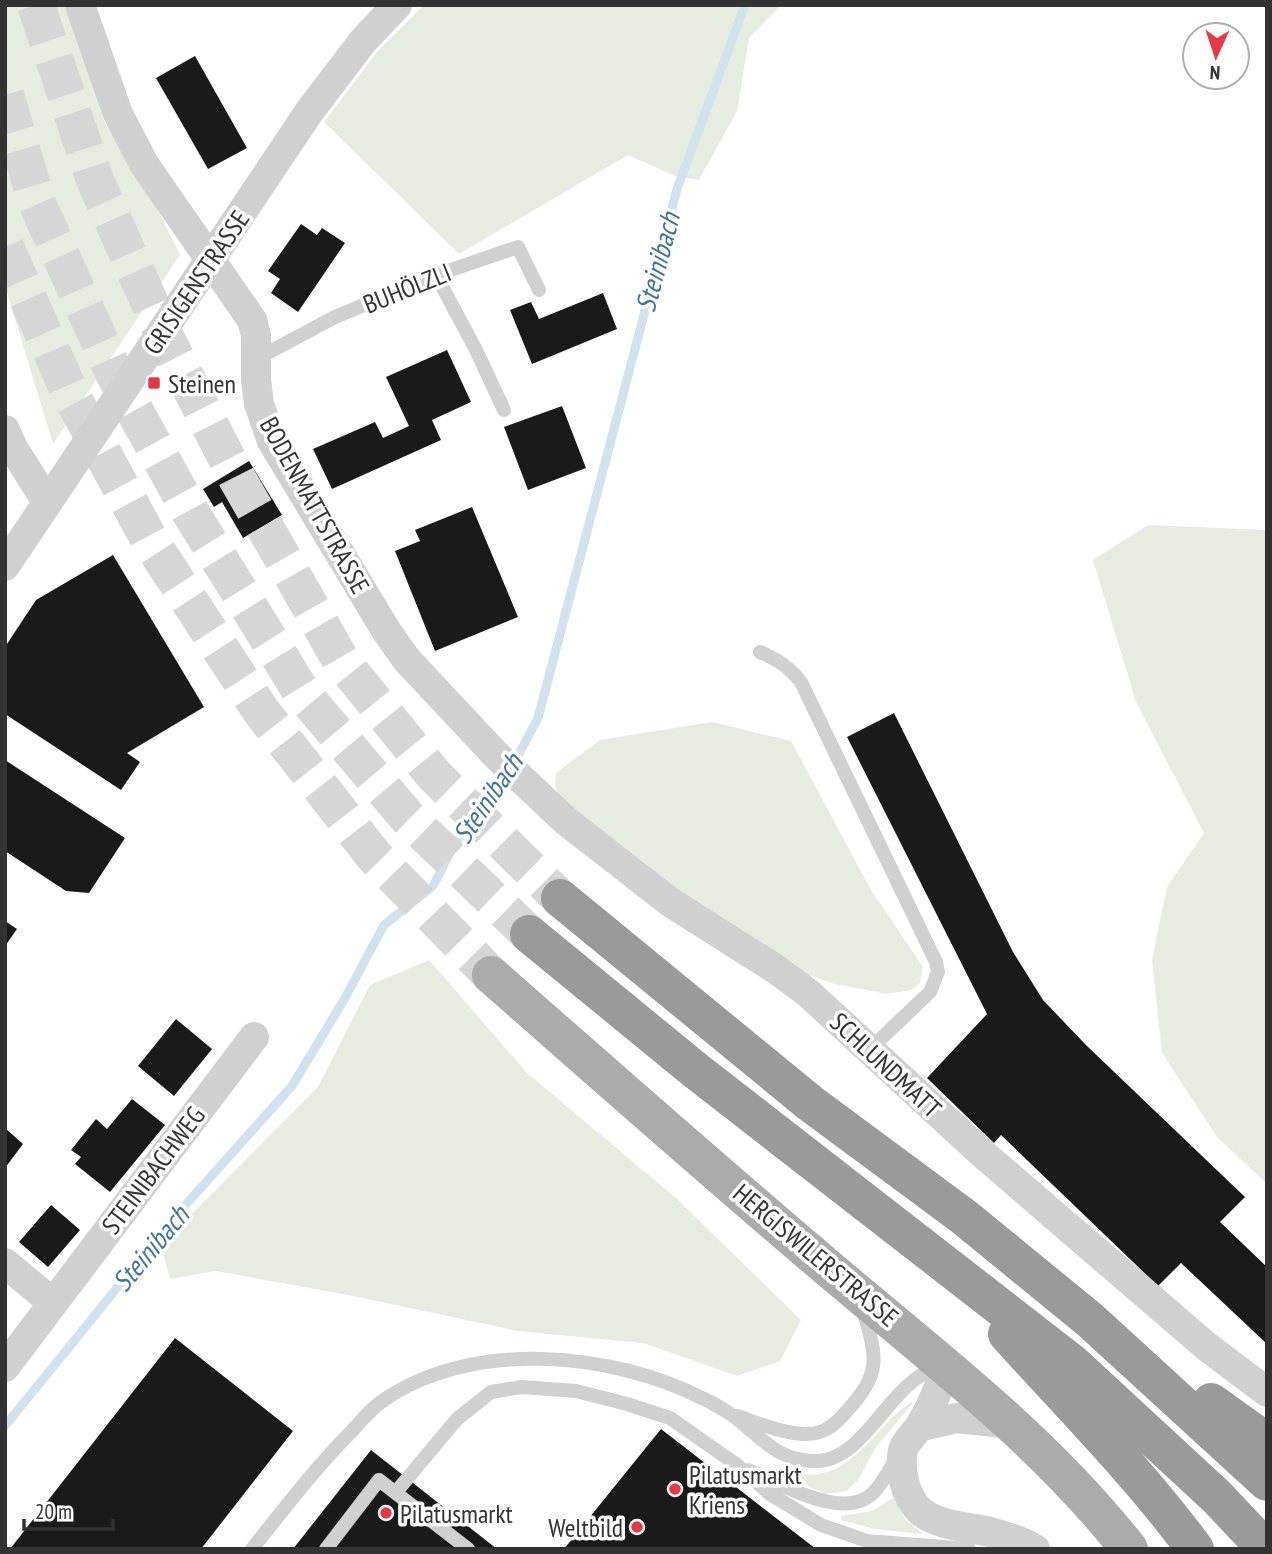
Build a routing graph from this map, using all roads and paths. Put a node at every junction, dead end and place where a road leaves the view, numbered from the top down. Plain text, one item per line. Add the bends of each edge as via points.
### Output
1 (80, 5) edge
2 (397, 5) edge
3 (210, 260) junction
4 (436, 275) junction
5 (539, 290) dead end
6 (256, 359) junction
7 (504, 410) dead end
8 (5, 430) edge
9 (47, 502) junction
10 (5, 566) edge
11 (760, 652) dead end
12 (495, 754) joint
13 (560, 898) tunnel mouth
14 (529, 934) tunnel mouth
15 (491, 975) tunnel mouth
16 (254, 1037) dead end
17 (869, 1050) junction
18 (938, 1257) junction
19 (5, 1263) edge
20 (858, 1294) junction
21 (53, 1303) junction
22 (1133, 1357) junction
23 (947, 1365) junction
24 (5, 1367) edge
25 (1267, 1392) edge
26 (732, 1415) junction
27 (1013, 1424) junction
28 (912, 1436) junction
29 (1267, 1442) edge
30 (737, 1465) junction
31 (1267, 1482) edge
32 (396, 1492) junction
33 (252, 1549) edge
34 (326, 1549) edge
35 (468, 1549) edge
36 (969, 1549) edge
37 (1035, 1549) edge
38 (1129, 1549) edge
39 (1195, 1549) edge
40 (1266, 1549) edge

1 - 3 street, BODENMATTSTRASSE via 118,114 144,164
2 - 3 street, GRISIGENSTRASSE via 325,90
3 - 6 street, BODENMATTSTRASSE via 251,320
3 - 9 street, GRISIGENSTRASSE
4 - 5 lane, BUHÖLZLI via 518,247
4 - 6 lane, BUHÖLZLI via 335,317
4 - 7 lane
6 - 12 street, BODENMATTSTRASSE via 263,420 323,527 407,660
8 - 9 street
9 - 10 street, GRISIGENSTRASSE
11 - 17 lane via 782,662 801,682 936,962 938,972 930,992
12 - 17 street, SCHLUNDMATT via 566,821 633,875 808,993
13 - 22 highway via 810,1102 964,1217
14 - 18 highway via 695,1070
15 - 20 main road, HERGISWILERSTRASSE
16 - 21 street, STEINIBACHWEG
17 - 25 street, SCHLUNDMATT via 1206,1346
18 - 39 highway via 1140,1479
18 - 40 highway via 1072,1363 1217,1497
19 - 21 street
20 - 23 main road, HERGISWILERSTRASSE
20 - 26 lane via 872,1337 872,1376 835,1425 820,1433 804,1434
21 - 24 street, STEINIBACHWEG
22 - 29 highway via 1207,1399
22 - 31 highway
23 - 26 lane via 927,1370 908,1384 846,1452 831,1459 790,1457 768,1447
23 - 27 main road, HERGISWILERSTRASSE
23 - 28 street
26 - 33 lane via 674,1386 592,1362 507,1361 460,1366 423,1377 379,1403 327,1456
27 - 28 street via 957,1418
27 - 38 main road, HERGISWILERSTRASSE
28 - 30 lane via 874,1492 845,1505 828,1503
28 - 37 street via 902,1464 904,1481 919,1510 934,1519 994,1533
30 - 32 lane via 670,1418 576,1391 522,1387 491,1392 457,1419
30 - 36 lane via 770,1494 821,1525 867,1541
32 - 34 lane via 379,1480
32 - 35 lane

